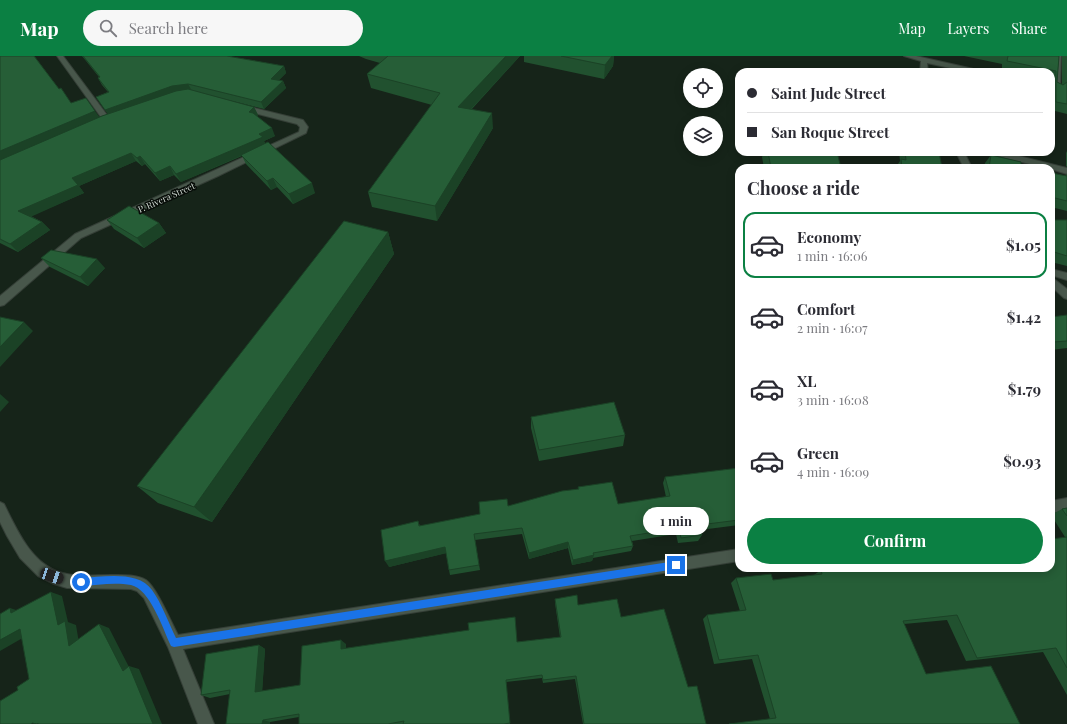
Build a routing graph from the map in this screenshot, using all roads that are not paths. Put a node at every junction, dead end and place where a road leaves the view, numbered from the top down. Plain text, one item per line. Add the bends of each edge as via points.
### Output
1 (60, 56) edge
2 (907, 56) edge
3 (1058, 56) edge
4 (924, 60) junction
5 (924, 68) edge
6 (960, 68) edge
7 (1056, 90) edge
8 (231, 104) edge
9 (93, 128) edge
10 (1009, 156) edge
11 (1040, 164) edge
12 (1055, 168) edge
13 (1067, 171) edge
14 (1055, 273) edge
15 (1067, 277) edge
16 (1055, 284) edge
17 (1067, 295) edge
18 (0, 302) edge
19 (1067, 504) edge
20 (1055, 506) edge
21 (0, 508) edge
22 (735, 556) edge
23 (174, 643) junction
24 (206, 724) edge

1 - 9 street via 111,120
2 - 4 street
3 - 7 street
4 - 5 street
4 - 6 street
8 - 18 street, P. Rivera Street via 300,122 304,127 302,133 78,236
10 - 11 street
12 - 13 street
14 - 15 street
16 - 17 street
19 - 20 street
21 - 23 street via 15,540 29,559 52,576 66,581 120,581 141,585 149,593
22 - 23 street
23 - 24 street

